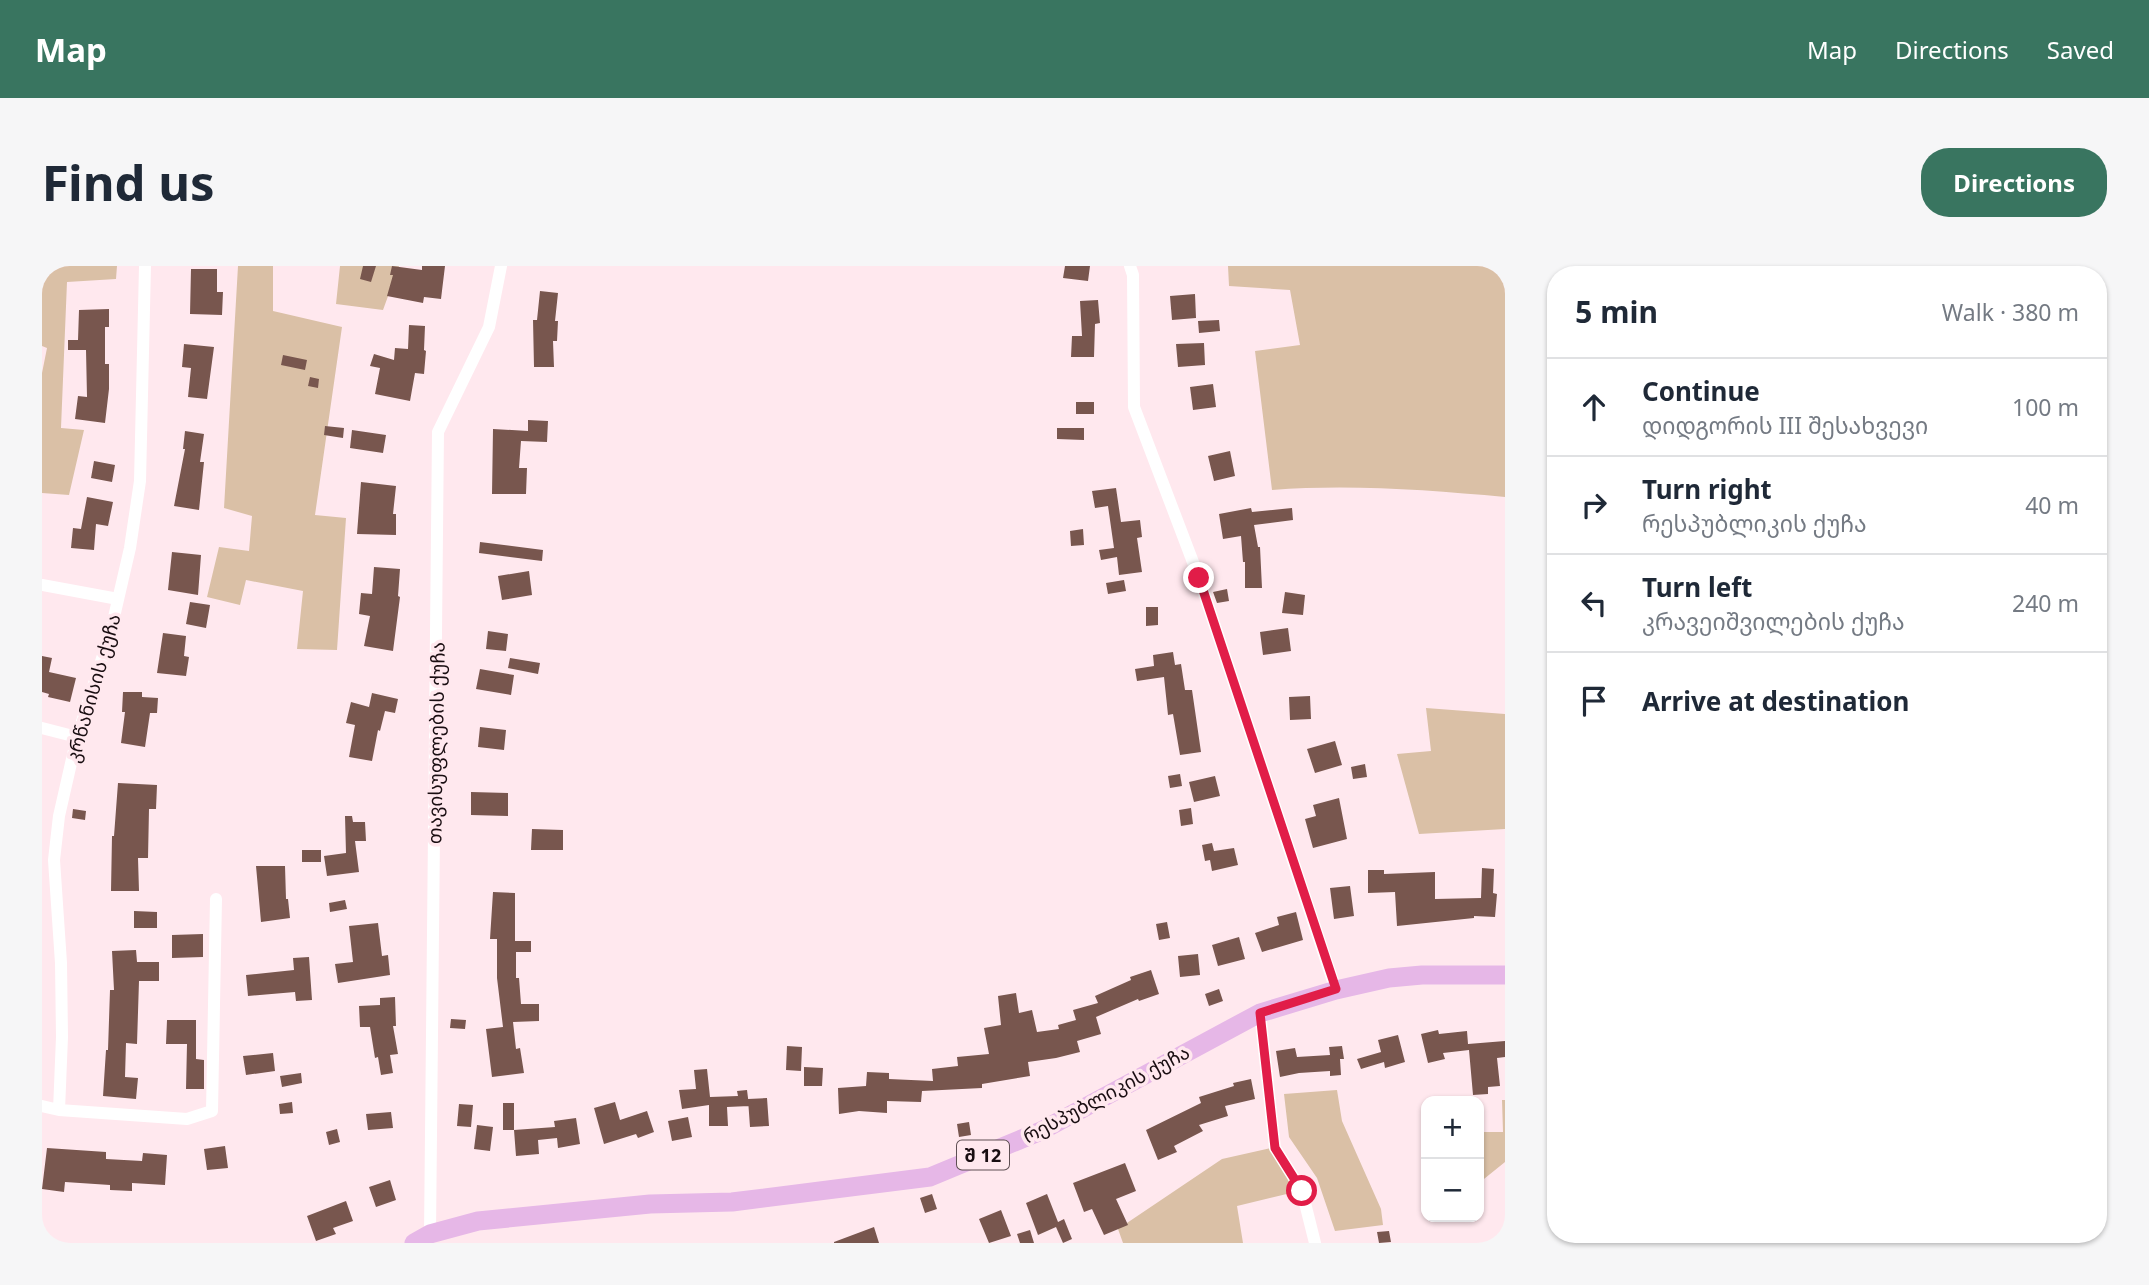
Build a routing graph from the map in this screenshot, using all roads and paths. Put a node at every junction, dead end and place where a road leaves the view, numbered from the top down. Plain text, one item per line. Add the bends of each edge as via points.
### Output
1 (145, 266) edge
2 (501, 266) edge
3 (1130, 266) edge
4 (42, 585) edge
5 (118, 599) junction
6 (42, 728) edge
7 (77, 737) junction
8 (216, 899) dead end
9 (1505, 975) edge
10 (1336, 989) junction
11 (1260, 1013) junction
12 (42, 1106) edge
13 (59, 1110) junction
14 (422, 1238) edge
15 (1315, 1243) edge

1 - 5 street, კრწანისის ქუჩა via 140,481
2 - 14 street, თავისუფლების ქუჩა via 489,327 438,432
3 - 10 street via 1134,407 1199,578
4 - 5 street
5 - 7 street, კრწანისის ქუჩა
6 - 7 street
7 - 13 street, კრწანისის ქუჩა via 54,860 61,962
8 - 13 street via 212,1111 187,1119
9 - 10 main road, რესპუბლიკის ქუჩა / შ 12 via 1389,978
10 - 11 main road, რესპუბლიკის ქუჩა / შ 12
11 - 14 main road, რესპუბლიკის ქუჩა / შ 12 via 1041,1131 930,1177 732,1202 650,1204 478,1221
11 - 15 street via 1275,1148 1302,1191
12 - 13 street

